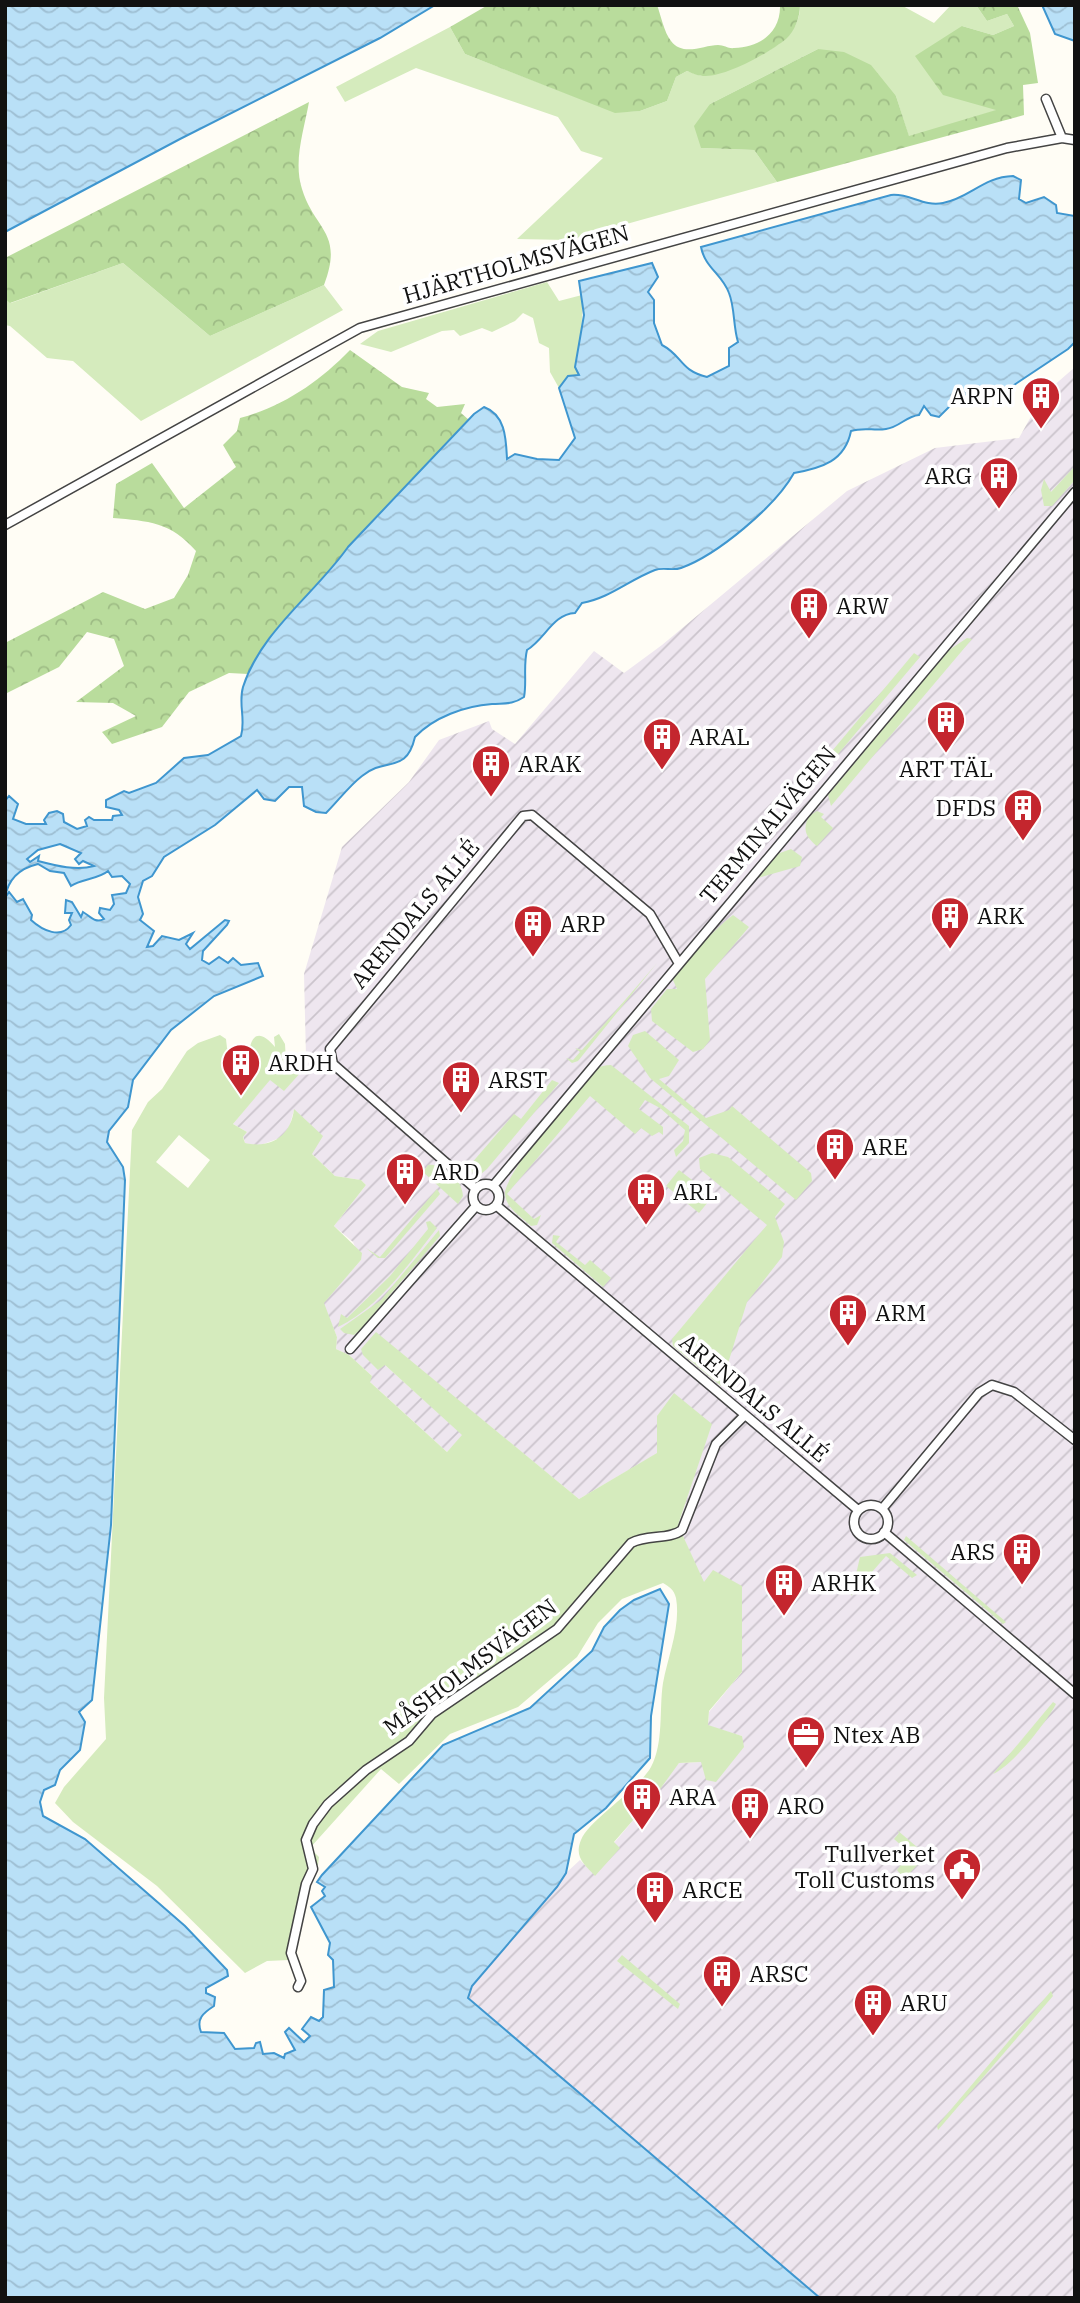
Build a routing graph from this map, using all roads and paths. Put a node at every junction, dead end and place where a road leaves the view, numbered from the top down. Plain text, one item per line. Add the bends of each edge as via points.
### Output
1 (1046, 99) dead end
2 (1062, 138) junction
3 (1075, 140) edge
4 (1075, 492) edge
5 (5, 525) edge
6 (678, 962) junction
7 (493, 1186) junction
8 (476, 1189) junction
9 (476, 1206) junction
10 (497, 1206) junction
11 (350, 1349) dead end
12 (745, 1415) junction
13 (1075, 1440) edge
14 (858, 1510) junction
15 (882, 1510) junction
16 (884, 1532) junction
17 (1075, 1694) edge
18 (298, 1987) dead end

1 - 2 street
2 - 3 street, HJÄRTHOLMSVÄGEN
2 - 5 street, HJÄRTHOLMSVÄGEN via 1007,148 360,328
4 - 6 street, TERMINALVÄGEN
6 - 7 street, TERMINALVÄGEN
6 - 8 street, ARENDALS ALLÉ via 650,914 533,815 523,816 330,1049 333,1064
7 - 8 street via 484,1184
7 - 10 street via 500,1195
8 - 9 street
9 - 10 street via 486,1211
9 - 11 street
10 - 12 street, ARENDALS ALLÉ
12 - 14 street, ARENDALS ALLÉ
12 - 18 street, MÅSHOLMSVÄGEN via 716,1444 682,1530 631,1543 557,1629 442,1706 409,1741 366,1770 320,1813 306,1840 313,1872 306,1884 291,1953 301,1981
13 - 15 street via 1021,1397 992,1385 971,1402
14 - 15 street via 870,1505
14 - 16 street via 854,1520 860,1535 873,1539
15 - 16 street via 888,1521
16 - 17 street

